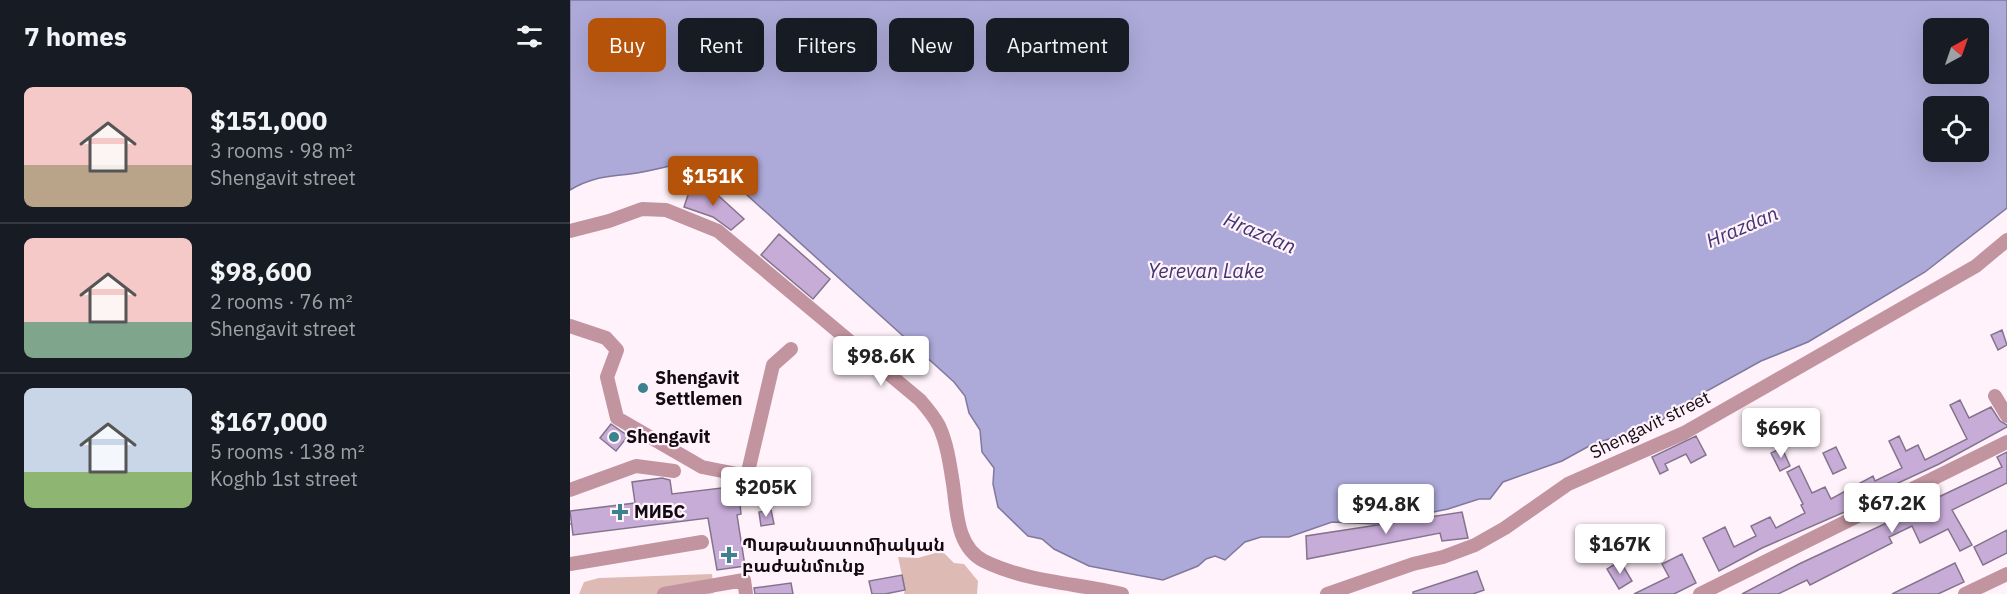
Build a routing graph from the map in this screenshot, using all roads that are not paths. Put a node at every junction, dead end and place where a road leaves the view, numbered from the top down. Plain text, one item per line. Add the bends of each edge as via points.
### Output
1 (570, 231) edge
2 (2007, 240) edge
3 (570, 326) edge
4 (790, 349) dead end
5 (1995, 396) dead end
6 (2007, 416) edge
7 (2007, 442) edge
8 (675, 471) dead end
9 (747, 476) junction
10 (570, 490) edge
11 (792, 498) dead end
12 (702, 542) dead end
13 (570, 564) edge
14 (2007, 574) edge
15 (664, 594) edge
16 (746, 594) edge
17 (1122, 594) edge
18 (1327, 594) edge
19 (1700, 594) edge
20 (1965, 594) edge

1 - 17 street via 642,209 666,210 718,231 914,394 933,415 944,443 962,537 977,556 1013,573
2 - 18 street, Shengavit street via 1966,272 1684,433 1568,484 1475,545
3 - 9 street via 606,338 617,350 607,377 617,418 702,467
4 - 9 street via 773,364
5 - 6 street
7 - 19 street
8 - 10 street via 636,466
9 - 11 street via 772,479
12 - 13 street
14 - 20 street
15 - 16 street via 744,580

